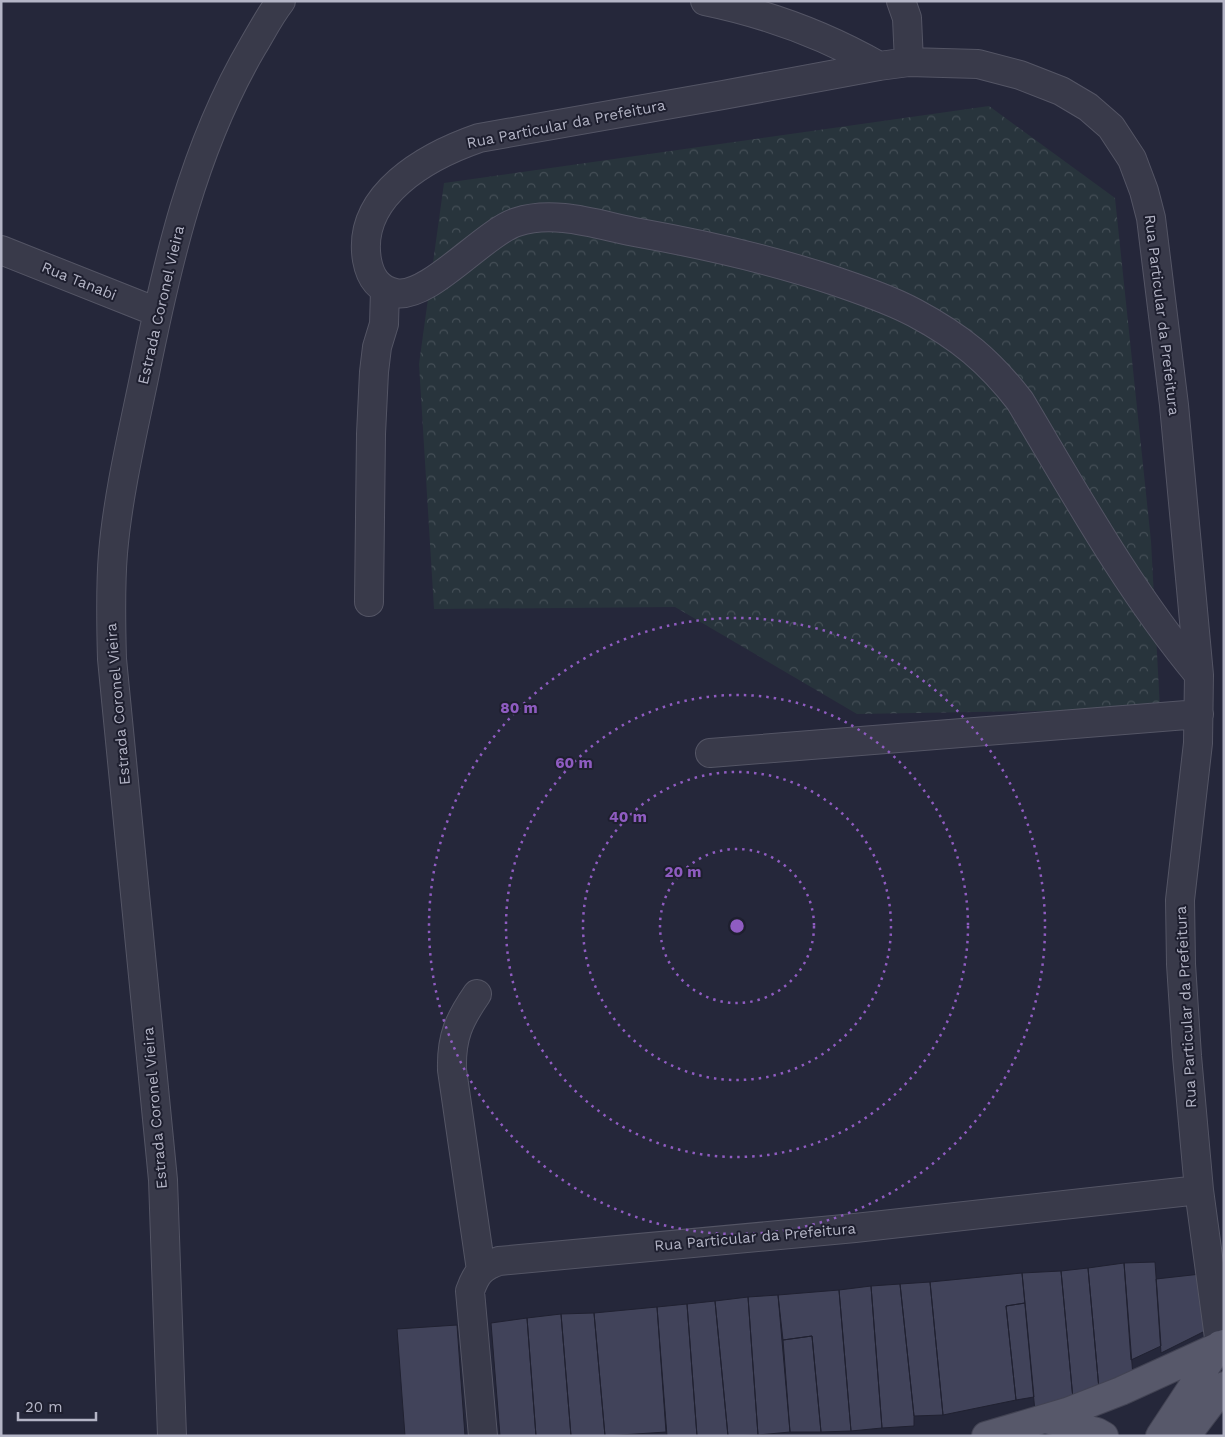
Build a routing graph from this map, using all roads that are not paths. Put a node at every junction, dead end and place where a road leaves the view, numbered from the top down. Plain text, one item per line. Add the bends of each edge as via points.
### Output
1 (705, 1) edge
2 (901, 1) edge
3 (275, 3) edge
4 (909, 62) junction
5 (879, 66) junction
6 (1, 250) edge
7 (385, 290) junction
8 (157, 312) junction
9 (369, 602) dead end
10 (1199, 675) junction
11 (1199, 714) junction
12 (710, 753) dead end
13 (477, 994) dead end
14 (1199, 1190) junction
15 (481, 1270) junction
16 (1222, 1345) edge
17 (1224, 1386) edge
18 (1046, 1419) junction
19 (1195, 1431) edge
20 (172, 1436) edge
21 (483, 1436) edge
22 (986, 1436) edge
23 (1104, 1436) edge
24 (1160, 1436) edge

1 - 5 street via 788,23 851,50
2 - 4 street via 907,18
3 - 8 street, Estrada Coronel Vieira via 204,149 178,226
4 - 5 street, Rua Particular da Prefeitura
4 - 10 street, Rua Particular da Prefeitura via 978,64 1020,75 1061,91 1088,107 1111,127 1132,159 1151,218 1174,405
5 - 7 street, Rua Particular da Prefeitura via 479,138 454,146 416,168 377,206 368,231 366,252 376,283
6 - 8 street, Rua Tanabi
7 - 9 street via 384,324 377,347 373,381
7 - 10 street via 399,294 425,285 515,223 534,218 562,218 746,255 869,292 914,312 971,347 1006,383 1123,572
8 - 20 street, Estrada Coronel Vieira via 120,500 110,605 112,659 163,1180
10 - 11 street, Rua Particular da Prefeitura
11 - 12 street
11 - 14 street, Rua Particular da Prefeitura via 1180,900 1187,1056
13 - 15 street via 464,1012 451,1051
14 - 15 street, Rua Particular da Prefeitura via 856,1228 499,1260
14 - 16 street, Rua Particular da Prefeitura
15 - 21 street via 470,1291
16 - 18 main road
16 - 24 main road
17 - 19 main road
18 - 22 main road
18 - 23 main road

